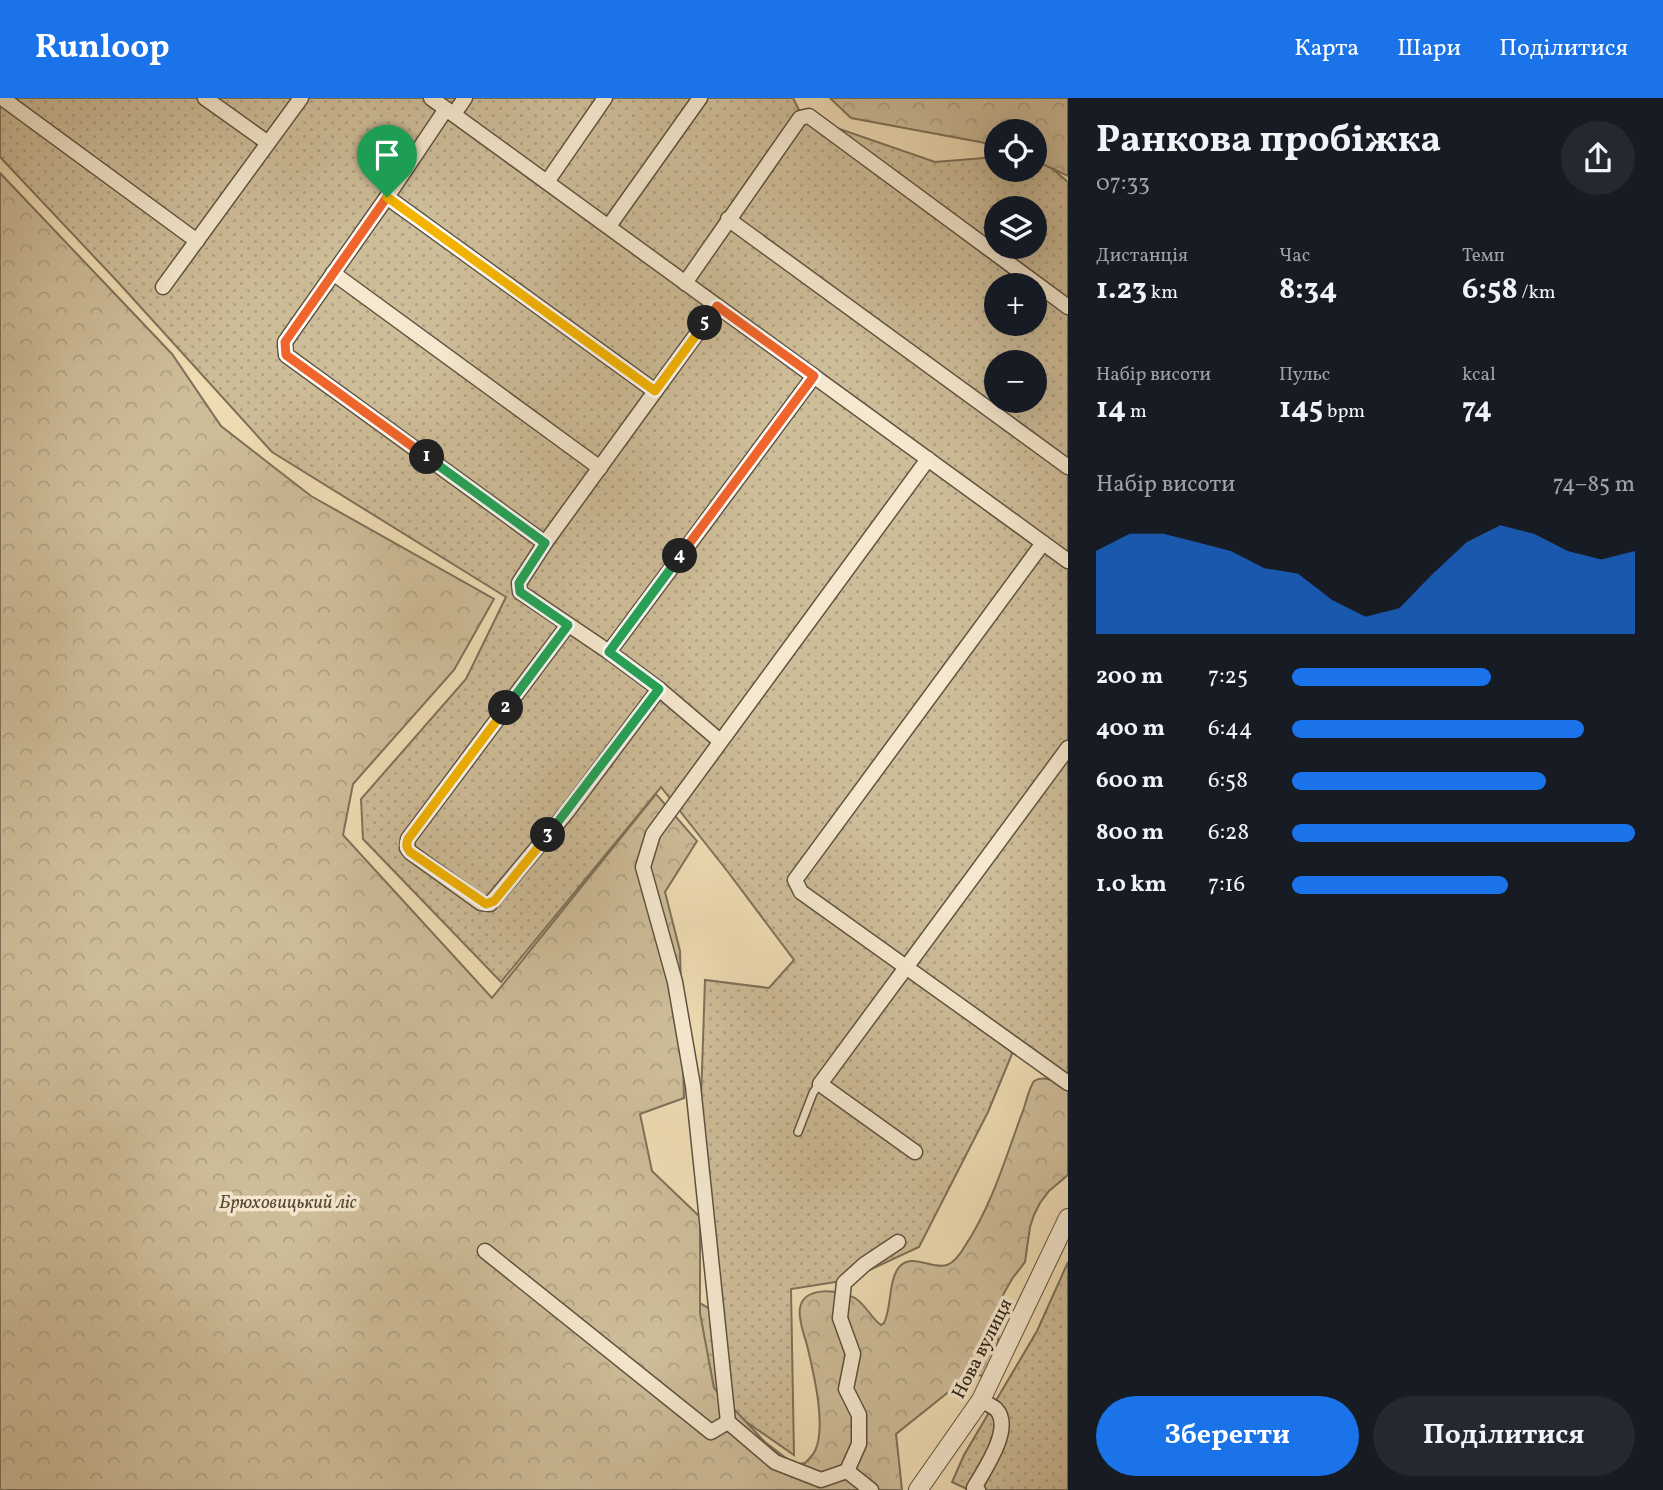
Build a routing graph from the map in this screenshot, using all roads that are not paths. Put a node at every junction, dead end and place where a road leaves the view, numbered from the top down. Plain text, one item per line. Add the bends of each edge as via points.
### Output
1 (2, 98) edge
2 (205, 98) edge
3 (301, 98) edge
4 (431, 98) edge
5 (465, 98) edge
6 (605, 98) edge
7 (701, 98) edge
8 (450, 112) junction
9 (268, 144) junction
10 (547, 182) junction
11 (387, 197) junction
12 (728, 219) junction
13 (609, 226) junction
14 (197, 241) junction
15 (333, 273) junction
16 (685, 283) junction
17 (163, 288) dead end
18 (717, 306) junction
19 (1068, 307) edge
20 (814, 376) junction
21 (655, 391) junction
22 (928, 459) junction
23 (1068, 467) edge
24 (600, 468) junction
25 (545, 543) junction
26 (1043, 543) junction
27 (1068, 561) edge
28 (568, 625) junction
29 (609, 652) junction
30 (659, 689) junction
31 (720, 741) junction
32 (1068, 748) edge
33 (906, 967) junction
34 (1068, 1083) edge
35 (820, 1084) junction
36 (798, 1132) dead end
37 (915, 1152) dead end
38 (1068, 1218) edge
39 (898, 1242) dead end
40 (485, 1251) dead end
41 (981, 1400) junction
42 (728, 1422) junction
43 (847, 1471) junction
44 (975, 1489) edge
45 (871, 1490) edge
46 (919, 1490) edge

1 - 14 street
2 - 9 street
3 - 9 street
4 - 8 street
5 - 8 street
6 - 10 street
7 - 13 street
8 - 10 street
8 - 11 street
9 - 14 street
10 - 13 street
11 - 15 street
11 - 21 street
12 - 16 street
12 - 19 street via 800,117 808,116
12 - 23 street
13 - 16 street
14 - 17 street
15 - 24 street
15 - 25 street via 285,342 286,355
16 - 18 street
18 - 20 street
18 - 21 street
20 - 22 street
20 - 29 street
21 - 24 street
22 - 26 street
22 - 31 street
24 - 25 street
25 - 28 street via 519,583 520,592
26 - 27 street
26 - 33 street via 796,880 801,892
28 - 29 street
28 - 30 street via 406,844 410,852 481,903 490,904 567,812
29 - 30 street
30 - 31 street
31 - 42 street via 653,834 643,867 675,982 693,1086
32 - 33 street
33 - 34 street
33 - 35 street
35 - 36 lane
35 - 37 street
38 - 41 street, Нова вулиця
39 - 43 street via 844,1283 840,1318 853,1354 846,1389 859,1416 859,1444
40 - 42 street via 711,1432
41 - 44 street via 998,1411 1002,1424
41 - 46 street, Нова вулиця
42 - 43 street via 775,1462 821,1480
43 - 45 street

